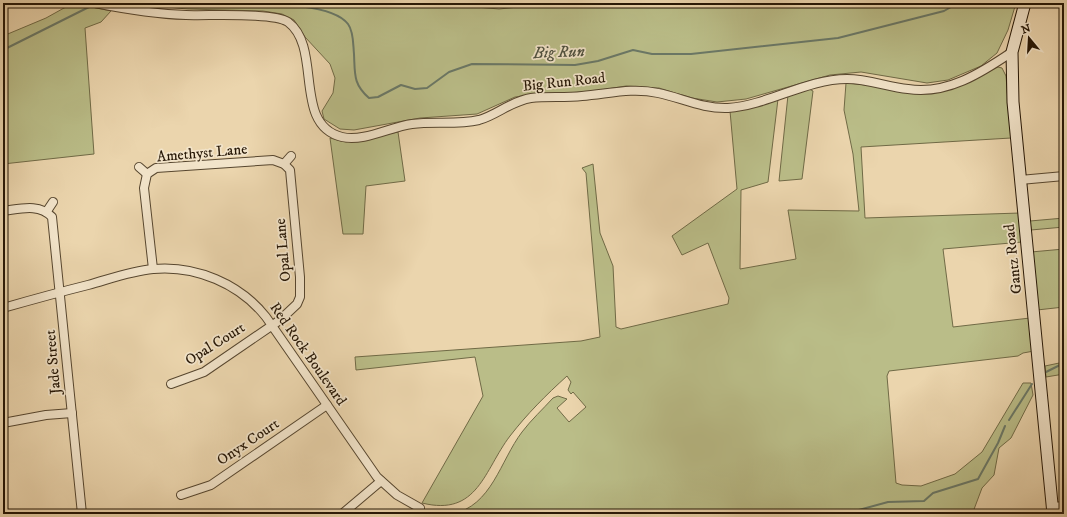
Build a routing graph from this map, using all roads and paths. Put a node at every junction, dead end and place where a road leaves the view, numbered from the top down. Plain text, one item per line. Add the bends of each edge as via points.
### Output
1 (95, 3) edge
2 (1025, 3) edge
3 (1012, 52) junction
4 (290, 156) dead end
5 (284, 164) junction
6 (139, 167) dead end
7 (147, 174) junction
8 (1064, 176) edge
9 (1020, 180) junction
10 (53, 202) dead end
11 (3, 211) edge
12 (47, 211) junction
13 (153, 269) junction
14 (61, 292) junction
15 (3, 308) edge
16 (272, 325) junction
17 (171, 384) dead end
18 (327, 405) junction
19 (72, 413) junction
20 (3, 423) edge
21 (381, 481) junction
22 (181, 495) dead end
23 (420, 508) dead end
24 (1057, 509) edge
25 (82, 514) edge
26 (342, 514) edge

1 - 3 street, Big Run Road via 185,15 258,16 283,20 294,28 301,39 313,106 318,118 332,132 345,137 358,137 416,124 480,119 520,100 590,96 621,90 659,93 703,106 727,108 838,79 856,79 906,89 928,90 962,81
2 - 3 main road, Gantz Road
3 - 9 main road, Gantz Road via 1013,102
4 - 5 street
5 - 7 street, Amethyst Lane via 273,160 156,168
5 - 16 street, Opal Lane via 290,170 301,291 297,304
6 - 7 street
7 - 13 street, Amethyst Lane via 144,188
8 - 9 street
9 - 24 main road, Gantz Road
10 - 12 street
11 - 12 street via 38,207
12 - 14 street, Jade Street via 52,216
13 - 14 street, Red Rock Boulevard
13 - 16 street, Red Rock Boulevard via 187,270 226,283 246,296
14 - 15 street, Red Rock Boulevard
14 - 19 street, Jade Street
16 - 17 street, Opal Court via 204,372
16 - 18 street, Red Rock Boulevard
18 - 21 street, Red Rock Boulevard
18 - 22 street, Onyx Court via 211,485
19 - 20 street
19 - 25 street, Jade Street
21 - 23 street, Red Rock Boulevard via 397,495
21 - 26 street

